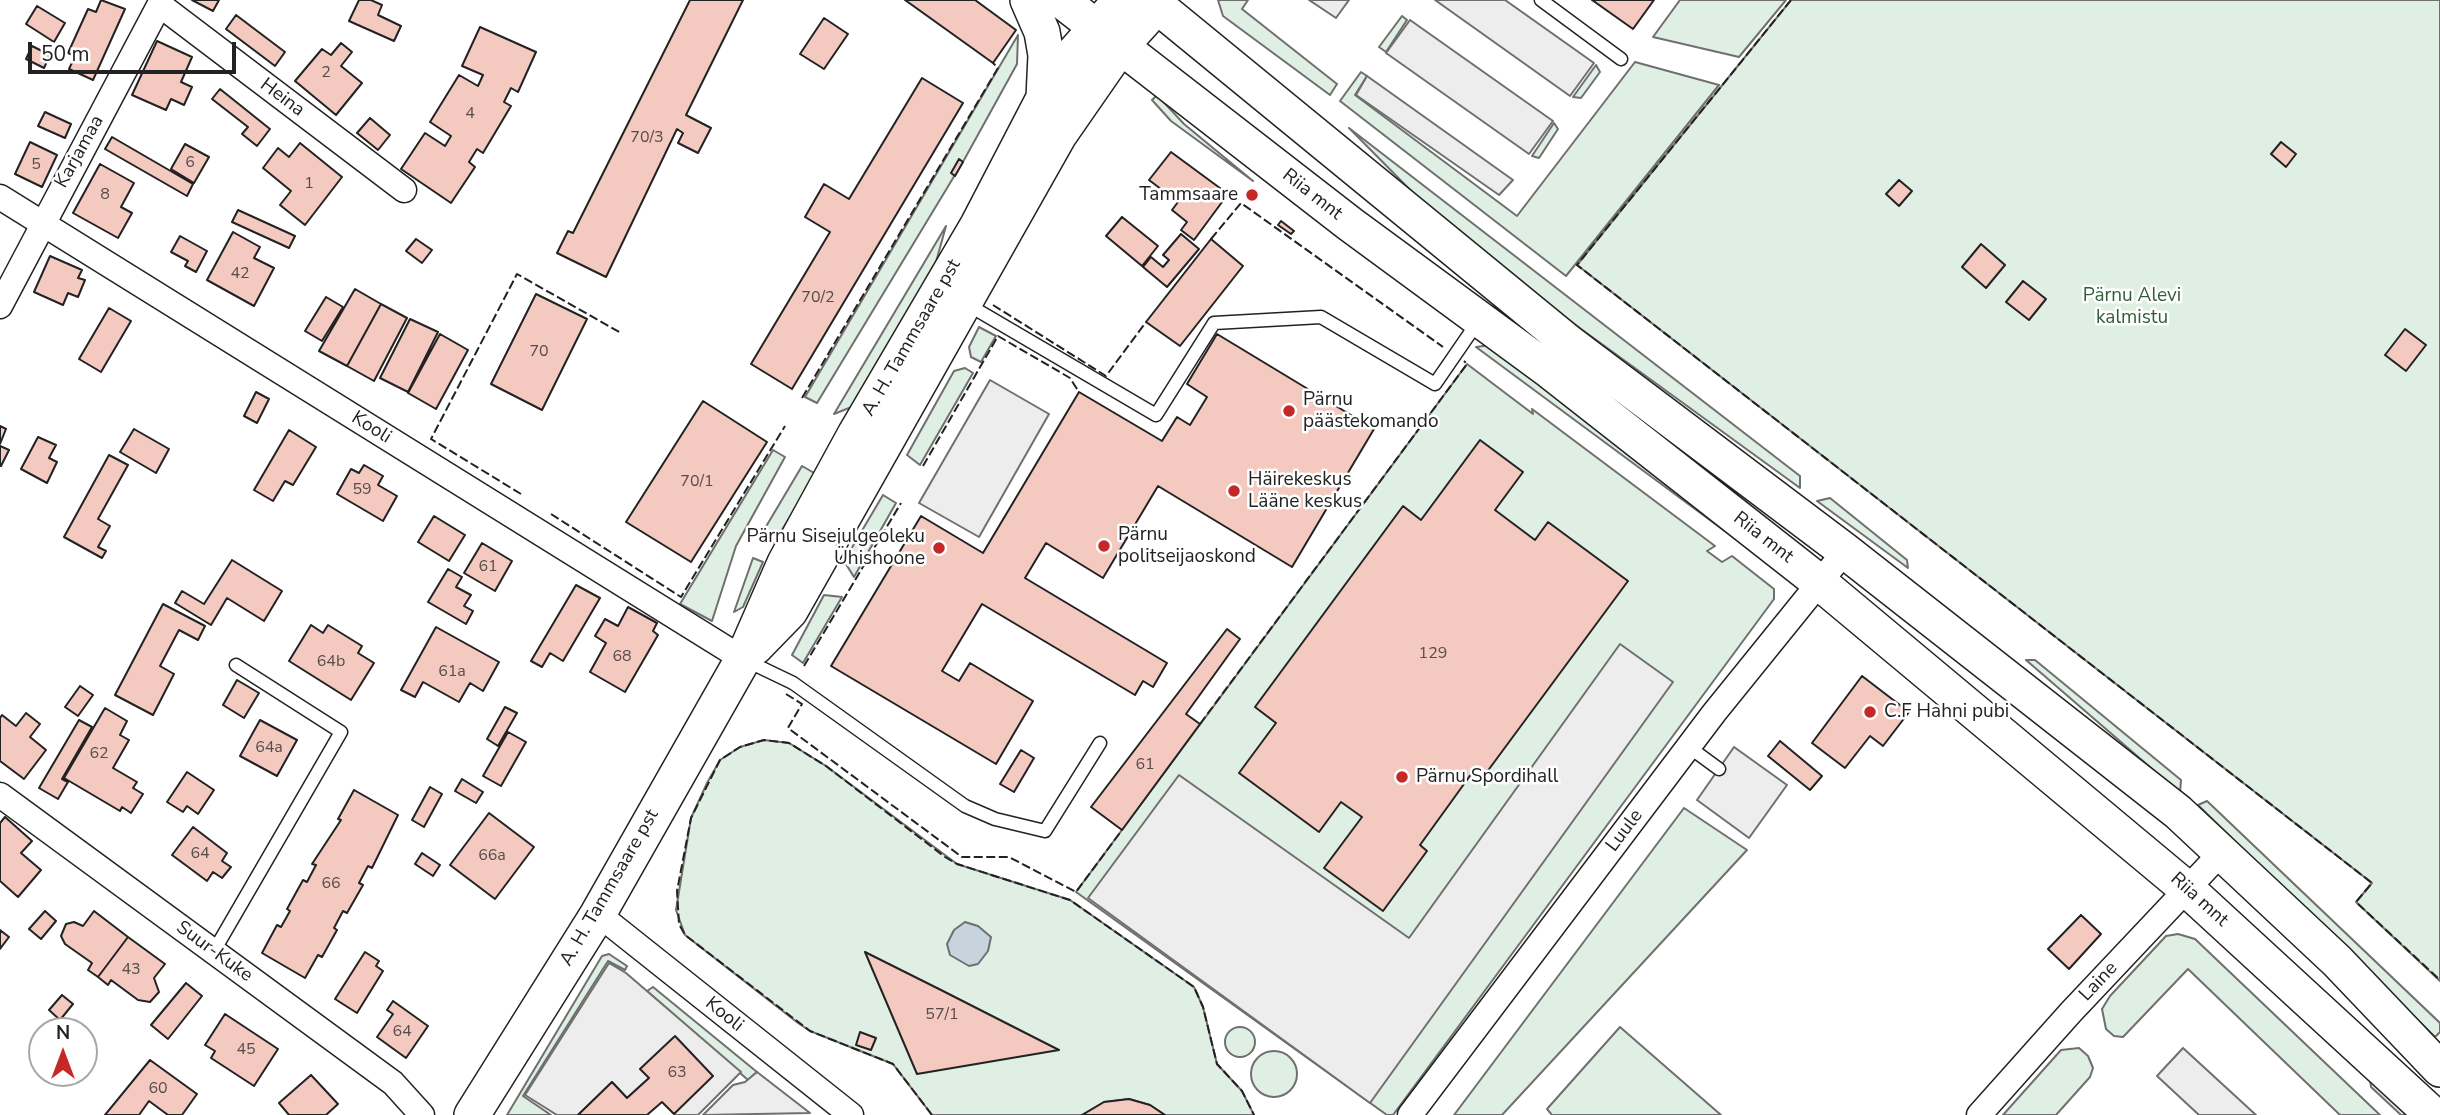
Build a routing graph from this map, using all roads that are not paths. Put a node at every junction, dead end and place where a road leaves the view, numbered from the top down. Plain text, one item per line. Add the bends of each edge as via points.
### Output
1 (1028, 0) edge
2 (1061, 0) edge
3 (1121, 0) edge
4 (1541, 0) edge
5 (1156, 2) edge
6 (161, 3) edge
7 (1109, 37) junction
8 (1621, 59) dead end
9 (1044, 98) junction
10 (404, 190) dead end
11 (0, 197) edge
12 (42, 223) junction
13 (964, 303) junction
14 (0, 306) edge
15 (1480, 320) junction
16 (1845, 551) junction
17 (1819, 582) junction
18 (743, 659) junction
19 (236, 665) dead end
20 (1100, 743) dead end
21 (1689, 747) junction
22 (1719, 769) dead end
23 (0, 795) edge
24 (2222, 852) junction
25 (2187, 889) junction
26 (598, 914) junction
27 (214, 951) junction
28 (2440, 1069) edge
29 (422, 1115) edge
30 (472, 1115) edge
31 (851, 1115) edge
32 (1410, 1115) edge
33 (1979, 1115) edge
34 (2433, 1115) edge

1 - 9 main road via 1046,55
2 - 7 main road, Riia mnt
3 - 7 main road
4 - 8 lane
5 - 7 main road
5 - 16 main road, Riia mnt via 1569,343
6 - 10 street, Heina
6 - 12 street, Karjamaa
7 - 9 main road, A. H. Tammsaare pst via 1075,52
7 - 13 main road, A. H. Tammsaare pst
7 - 15 main road, Riia mnt
9 - 18 main road, A. H. Tammsaare pst via 978,225 785,563
11 - 12 street, Kooli
12 - 14 street, Karjamaa
12 - 18 street, Kooli
13 - 15 lane via 1156,415 1214,323 1321,317 1435,384
13 - 18 main road, A. H. Tammsaare pst via 790,611
15 - 17 main road, Riia mnt
16 - 17 street, Luule
16 - 24 main road, Riia mnt via 2178,812
17 - 21 street, Luule
17 - 25 main road, Riia mnt
18 - 20 lane via 793,683 965,806 1045,831
18 - 26 main road, A. H. Tammsaare pst
19 - 27 lane via 341,732
21 - 22 lane
21 - 32 street, Luule
23 - 27 street, Suur-Kuke
24 - 25 street, Laine
24 - 28 main road, Riia mnt via 2337,961
25 - 33 street, Laine
25 - 34 main road, Riia mnt
26 - 30 main road, A. H. Tammsaare pst
26 - 31 street, Kooli
27 - 29 street, Suur-Kuke via 393,1083

